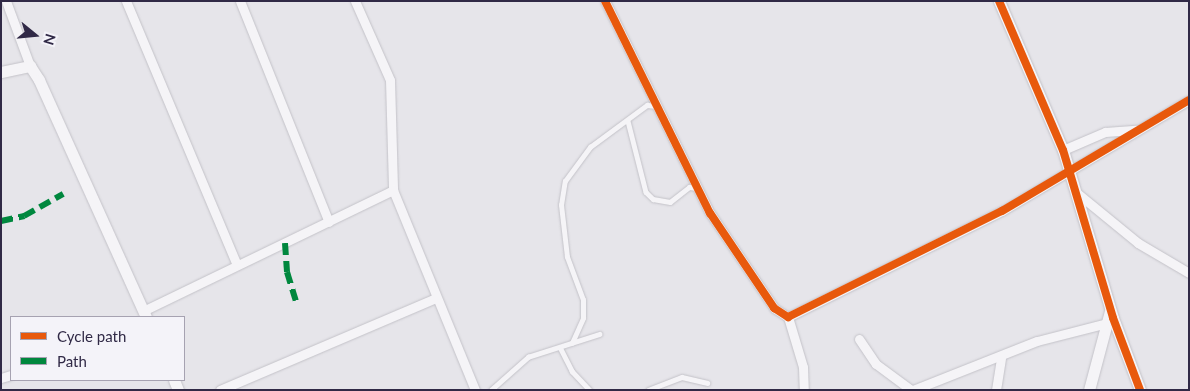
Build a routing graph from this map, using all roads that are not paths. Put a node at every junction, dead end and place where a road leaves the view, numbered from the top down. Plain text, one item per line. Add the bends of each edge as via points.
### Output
1 (6, 1) edge
2 (126, 1) edge
3 (240, 1) edge
4 (355, 1) edge
5 (605, 1) edge
6 (999, 1) edge
7 (30, 66) junction
8 (1, 72) edge
9 (1189, 100) edge
10 (657, 107) junction
11 (628, 121) junction
12 (1137, 130) junction
13 (1063, 150) junction
14 (1070, 174) junction
15 (697, 188) junction
16 (393, 190) junction
17 (1076, 193) junction
18 (329, 222) junction
19 (237, 266) junction
20 (1189, 272) edge
21 (436, 298) junction
22 (1110, 309) junction
23 (144, 314) edge
24 (788, 317) junction
25 (1107, 322) junction
26 (599, 334) dead end
27 (859, 339) dead end
28 (572, 343) junction
29 (561, 349) junction
30 (1001, 357) junction
31 (707, 384) dead end
32 (220, 390) edge
33 (475, 390) edge
34 (491, 390) edge
35 (590, 390) edge
36 (648, 390) edge
37 (804, 390) edge
38 (912, 390) edge
39 (996, 390) edge
40 (1089, 390) edge
41 (1140, 390) edge

1 - 7 street
2 - 19 street
3 - 18 street
4 - 16 street via 390,80
5 - 10 street
6 - 13 street
7 - 8 street
7 - 23 street
9 - 12 street
10 - 11 lane via 648,105
10 - 15 street
11 - 15 lane via 646,192 653,199 670,202 689,187
11 - 28 lane via 590,147 565,181 561,206 567,257 583,300 583,318
12 - 13 street via 1105,132
12 - 14 street
13 - 14 street
14 - 17 street
14 - 24 street
15 - 24 street via 764,294
16 - 18 street
16 - 21 street
17 - 20 street via 1138,243
17 - 22 street
18 - 19 street
19 - 23 street
21 - 32 street
21 - 33 street
22 - 25 street
22 - 41 street
24 - 37 street via 803,366
25 - 30 street via 1037,341
25 - 40 street
26 - 28 lane
27 - 38 street via 876,364
28 - 29 lane
29 - 34 lane via 528,357
29 - 35 lane via 572,371
30 - 38 street
30 - 39 street
31 - 36 lane via 682,377

